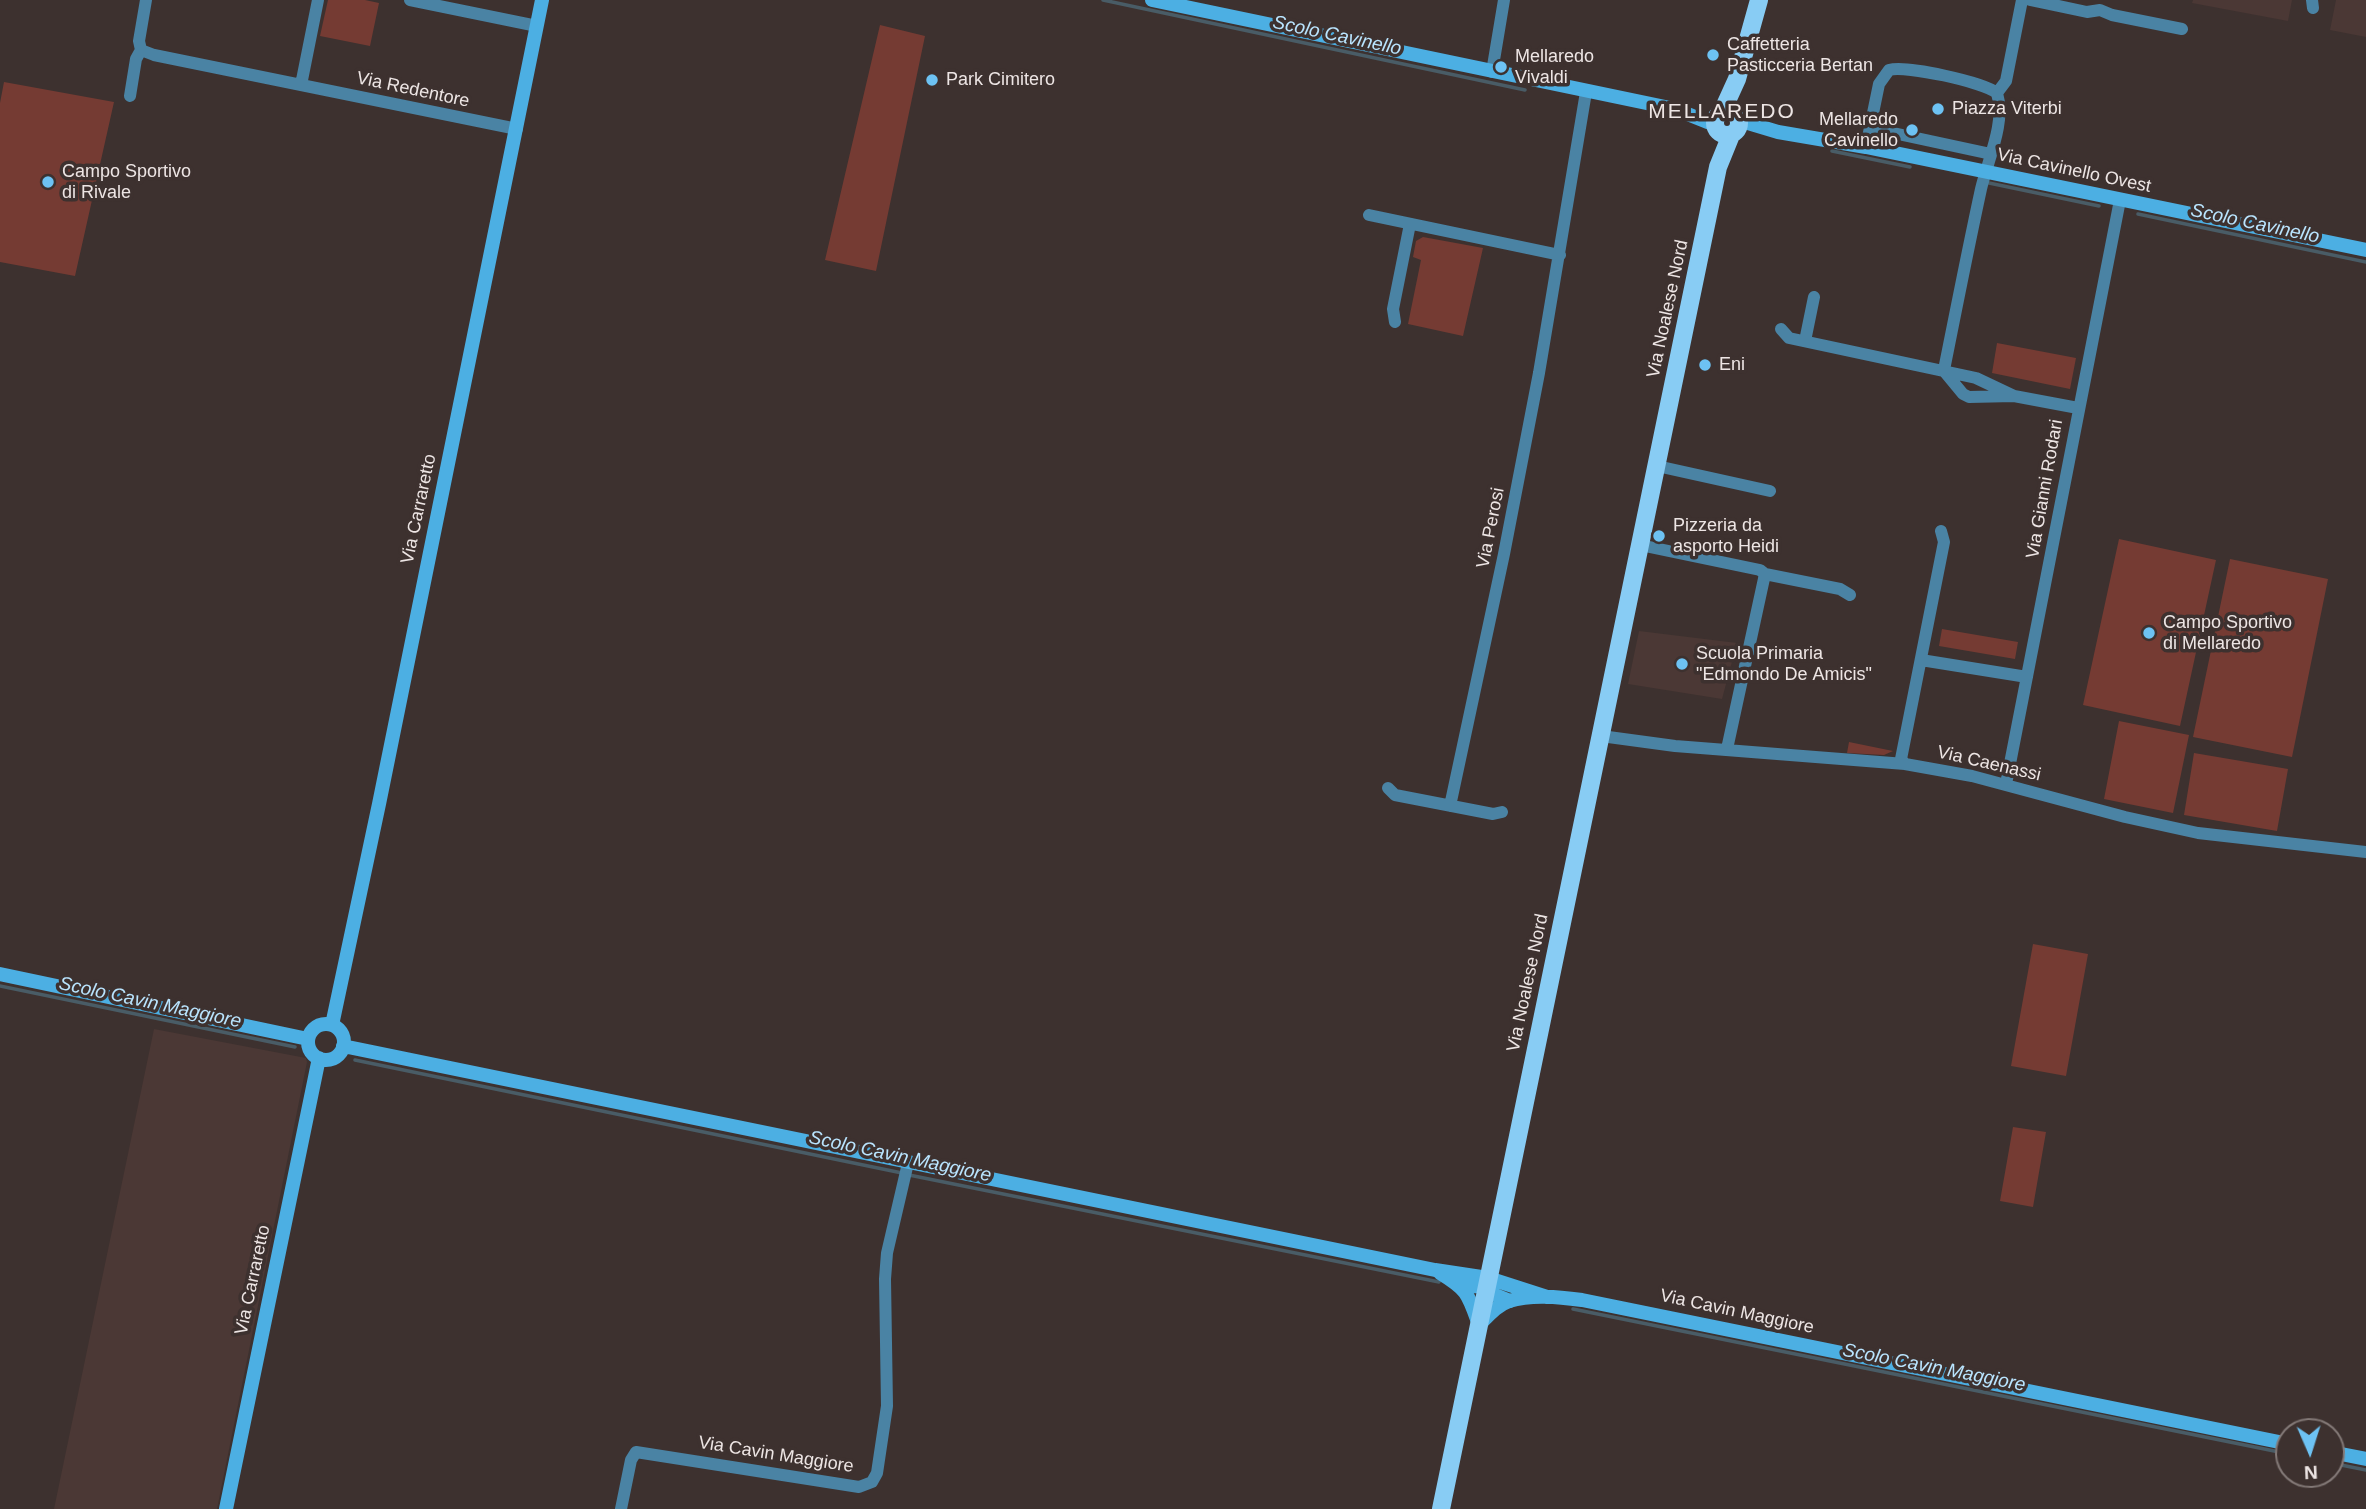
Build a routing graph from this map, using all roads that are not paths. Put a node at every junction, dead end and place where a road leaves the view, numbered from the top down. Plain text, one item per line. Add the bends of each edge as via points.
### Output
1 (146, 0) edge
2 (318, 0) edge
3 (410, 0) edge
4 (542, 0) edge
5 (1152, 0) edge
6 (1504, 0) edge
7 (1759, 0) edge
8 (2022, 0) edge
9 (2030, 0) edge
10 (2104, 5) edge
11 (466, 6) edge
12 (537, 26) junction
13 (2182, 29) dead end
14 (141, 50) junction
15 (1492, 72) junction
16 (302, 85) junction
17 (1587, 92) junction
18 (1997, 93) junction
19 (130, 96) dead end
20 (1727, 123) junction
21 (1870, 128) junction
22 (517, 129) junction
23 (1866, 146) junction
24 (1991, 154) junction
25 (1986, 172) junction
26 (2120, 200) junction
27 (1369, 215) dead end
28 (1410, 224) junction
29 (2366, 250) edge
30 (1560, 255) junction
31 (1814, 297) dead end
32 (1395, 322) dead end
33 (1781, 329) dead end
34 (1805, 341) junction
35 (1944, 370) junction
36 (2014, 396) junction
37 (2078, 408) junction
38 (1657, 466) junction
39 (1770, 491) dead end
40 (1941, 531) dead end
41 (1640, 545) junction
42 (1765, 574) junction
43 (1850, 595) dead end
44 (1921, 660) junction
45 (2027, 677) junction
46 (1601, 736) junction
47 (1727, 749) junction
48 (1905, 764) junction
49 (2006, 784) junction
50 (1388, 788) dead end
51 (1450, 806) junction
52 (1502, 812) dead end
53 (2366, 852) edge
54 (0, 974) edge
55 (331, 1025) junction
56 (307, 1039) junction
57 (343, 1046) junction
58 (319, 1058) junction
59 (906, 1171) junction
60 (1435, 1270) junction
61 (1487, 1283) junction
62 (1461, 1285) junction
63 (1547, 1297) junction
64 (1510, 1301) junction
65 (1479, 1325) junction
66 (2275, 1441) edge
67 (2345, 1455) edge
68 (2366, 1459) edge
69 (226, 1509) edge
70 (621, 1509) edge
71 (1441, 1509) edge

1 - 14 street
2 - 16 street
3 - 11 street
4 - 12 street, Via Carraretto
5 - 15 street
6 - 15 street
7 - 20 main road, Via Noalese Nord
8 - 18 street via 2006,81
9 - 10 street via 2087,12
10 - 13 street via 2105,13
11 - 12 street
12 - 22 street, Via Carraretto
14 - 16 street, Via Redentore
14 - 19 street
15 - 17 street
16 - 22 street, Via Redentore
17 - 20 street
17 - 30 street, Via Perosi
18 - 21 street via 1982,84 1896,68 1879,84
18 - 24 street via 1999,117
20 - 23 street, Via Cavinello Ovest
20 - 38 main road, Via Noalese Nord
21 - 23 street
21 - 24 street
22 - 55 street, Via Carraretto
23 - 25 street, Via Cavinello Ovest
24 - 25 street
25 - 26 street, Via Cavinello Ovest
25 - 35 street
26 - 29 street, Via Cavinello Ovest
26 - 37 street, Via Gianni Rodari
27 - 28 street
28 - 30 street
28 - 32 street
30 - 51 street, Via Perosi via 1504,554
31 - 34 street
33 - 34 street via 1789,338
34 - 35 street
35 - 36 street via 1982,380
35 - 36 street via 1969,397
36 - 37 street
37 - 45 street, Via Gianni Rodari
38 - 39 street
38 - 41 main road, Via Noalese Nord
40 - 44 street via 1944,542
41 - 42 street
41 - 46 main road, Via Noalese Nord
42 - 43 street
42 - 47 street
44 - 45 street
44 - 48 street via 1900,759
45 - 49 street, Via Gianni Rodari
46 - 47 street, Via Caenassi
46 - 61 main road, Via Noalese Nord
47 - 48 street, Via Caenassi
48 - 49 street, Via Caenassi
49 - 53 street, Via Caenassi via 2198,833
50 - 51 street via 1395,795
51 - 52 street
54 - 56 street
55 - 56 street via 317,1026
55 - 57 street via 341,1032
56 - 58 street via 309,1049
57 - 58 street via 335,1057
57 - 59 street, Via Cavin Maggiore
58 - 69 street, Via Carraretto
59 - 60 street, Via Cavin Maggiore
59 - 70 street, Via Cavin Maggiore via 887,1253 887,1406 872,1482 859,1488 636,1452
60 - 61 street, Via Cavin Maggiore
60 - 62 street, Via Cavin Maggiore
61 - 62 street, Via Cavin Maggiore
61 - 63 street, Via Cavin Maggiore
61 - 64 street, Via Cavin Maggiore via 1494,1295
61 - 65 main road, Via Noalese Nord
62 - 65 street
63 - 64 street, Via Cavin Maggiore
63 - 66 street, Via Cavin Maggiore via 1582,1300
64 - 65 street
65 - 71 main road, Via Noalese Nord
67 - 68 street

